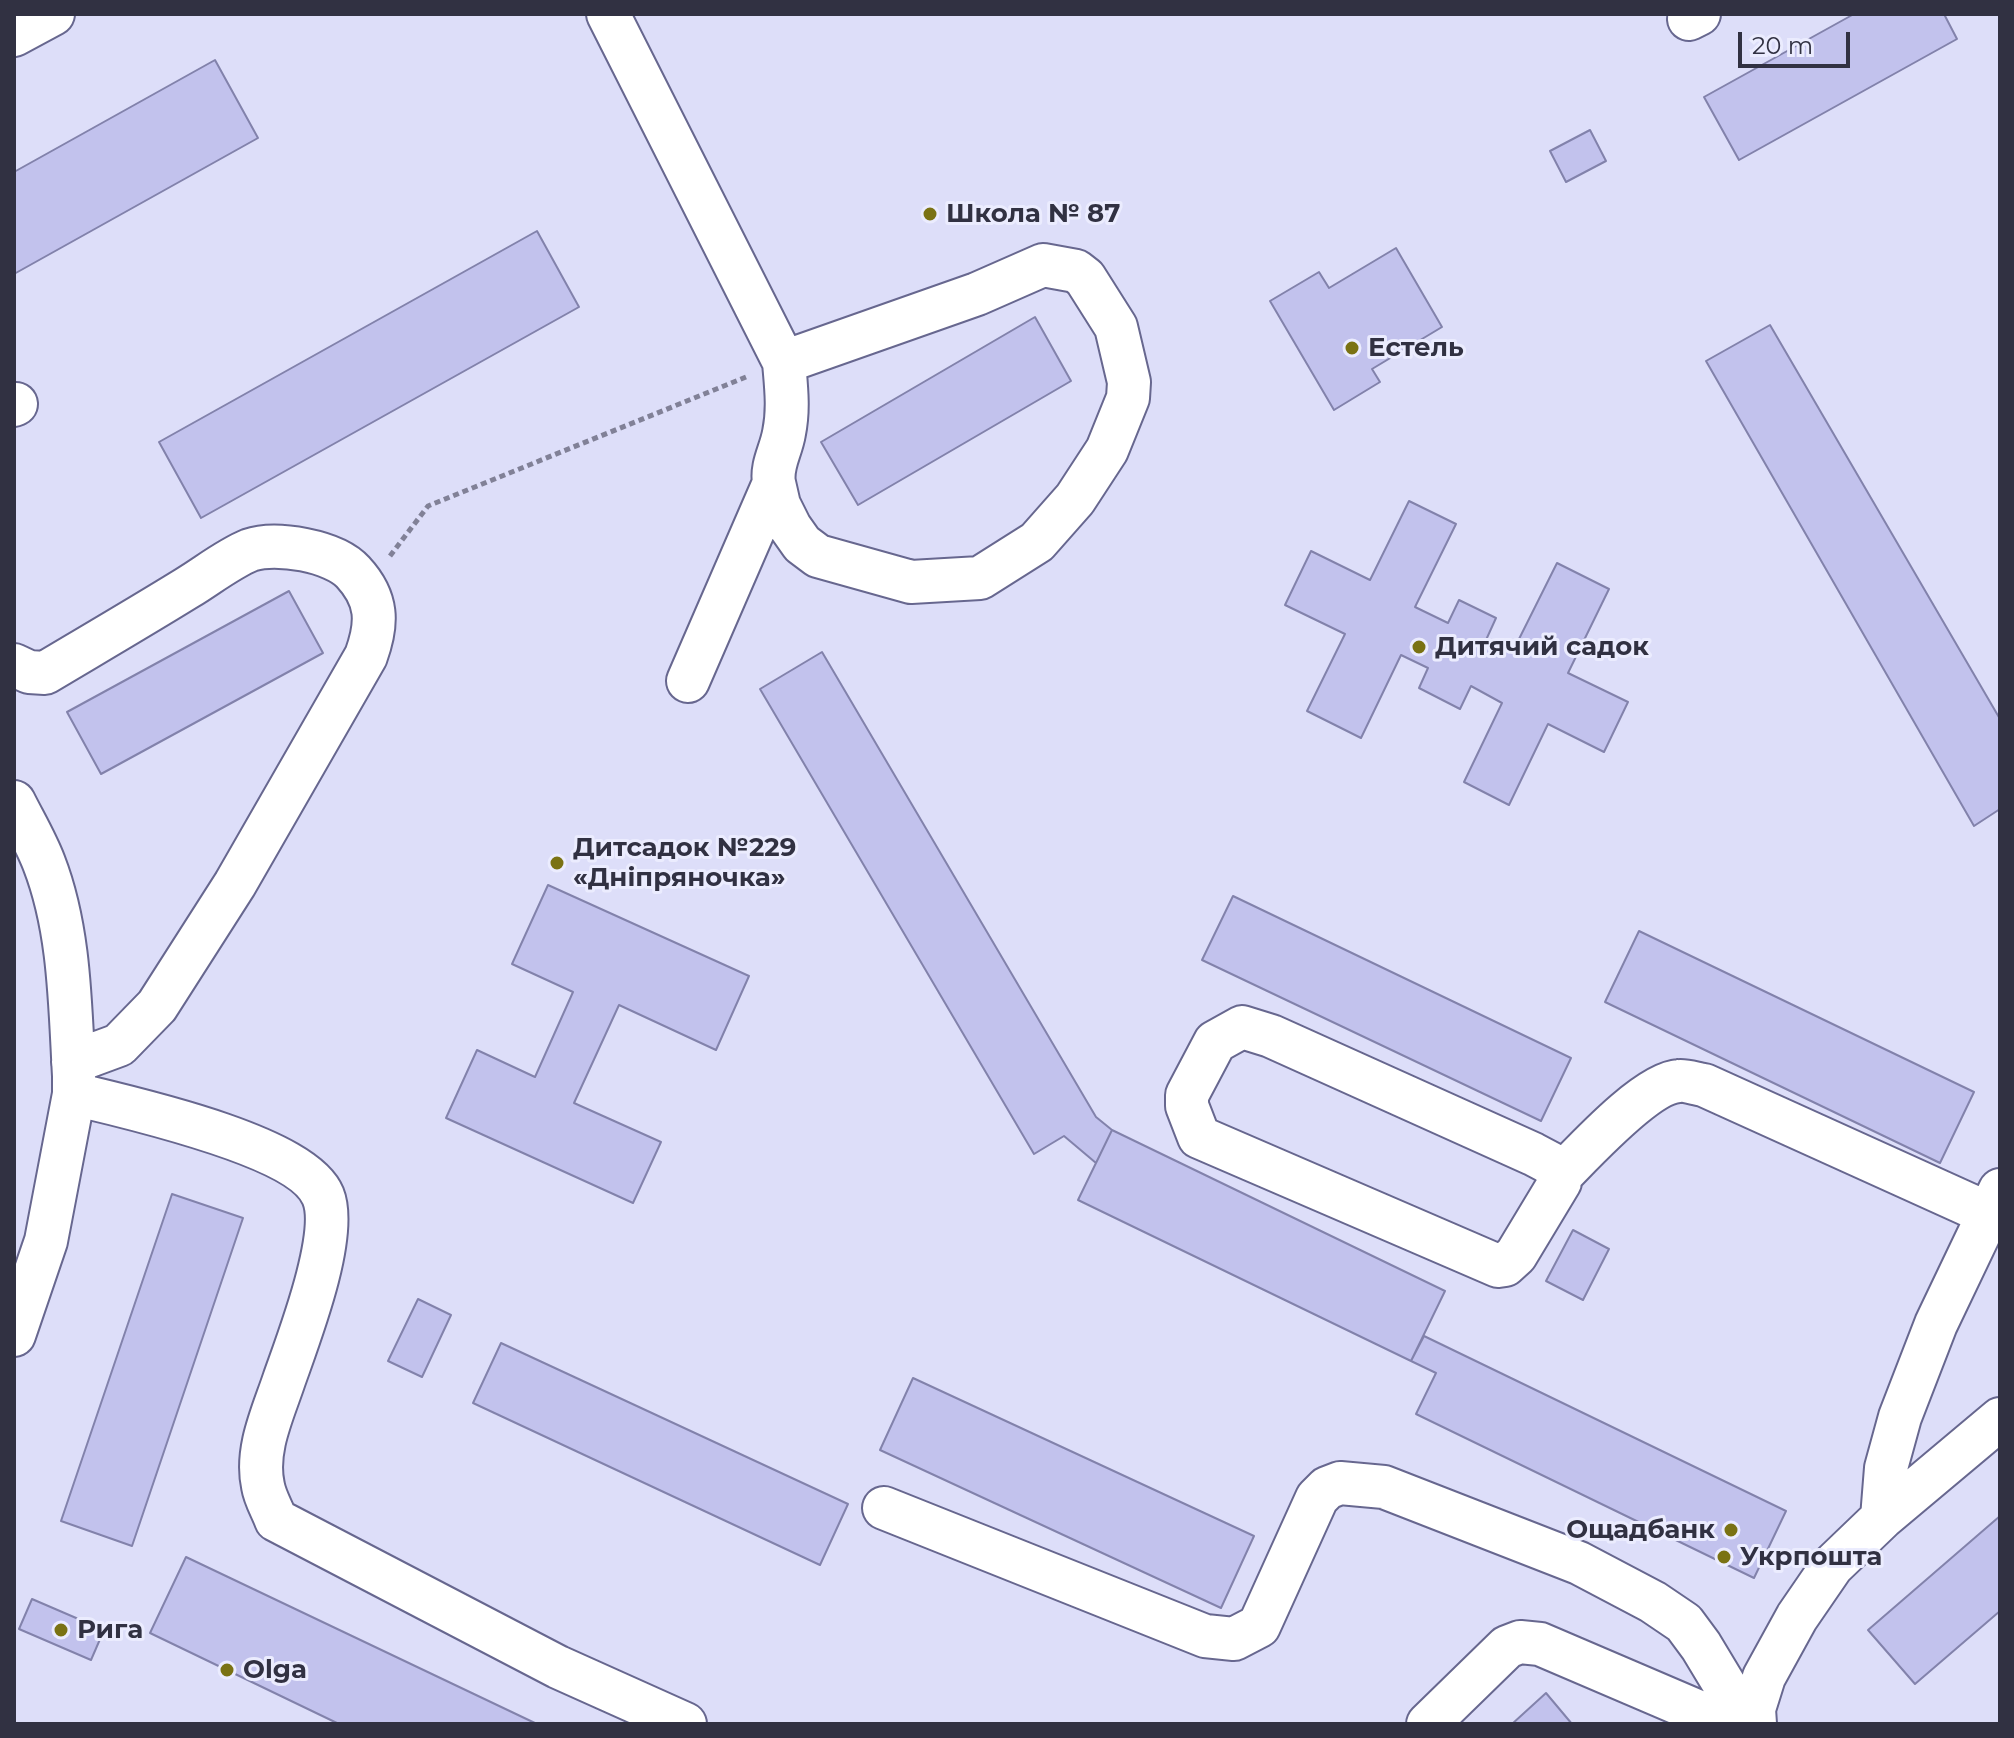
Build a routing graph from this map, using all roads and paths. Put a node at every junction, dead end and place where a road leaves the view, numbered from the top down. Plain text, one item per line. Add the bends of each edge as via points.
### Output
1 (53, 14) edge
2 (608, 14) edge
3 (14, 35) edge
4 (784, 362) junction
5 (774, 483) junction
6 (366, 586) junction
7 (14, 665) edge
8 (688, 681) dead end
9 (14, 802) edge
10 (73, 1078) junction
11 (1560, 1176) junction
12 (1994, 1202) edge
13 (14, 1335) edge
14 (2000, 1419) edge
15 (884, 1508) dead end
16 (1882, 1518) junction
17 (685, 1724) edge
18 (1428, 1724) edge
19 (1727, 1724) edge
20 (1748, 1724) edge
21 (1755, 1724) edge

1 - 3 street
2 - 4 street
4 - 5 street via 788,400
4 - 5 street via 977,294 1043,265 1076,271 1085,278 1116,327 1128,398 1107,450 1075,499 1037,542 980,578 911,582 818,556 790,527
4 - 6 path via 428,506
5 - 8 street
6 - 7 street via 347,565 319,553 294,547 251,550 45,673
6 - 10 street via 374,634 366,656 235,884 157,1006 119,1045
9 - 10 street via 44,863 55,901 65,950
10 - 13 street via 46,1241
10 - 17 street via 269,1153 316,1183 325,1198 327,1224 313,1295 261,1459 263,1487 276,1520 558,1667
11 - 11 street via 1516,1255 1505,1265 1491,1265 1199,1137 1187,1095 1215,1042 1242,1027 1533,1154
11 - 12 street via 1661,1085 1680,1080 1704,1085
12 - 16 street via 1936,1324 1900,1417 1886,1468
14 - 16 street
15 - 20 street via 1205,1636 1234,1639 1259,1626 1317,1498 1340,1483 1384,1487 1579,1563 1653,1602 1684,1623
16 - 21 street via 1832,1566 1797,1617 1764,1677
18 - 19 street via 1507,1647 1520,1642 1540,1644

